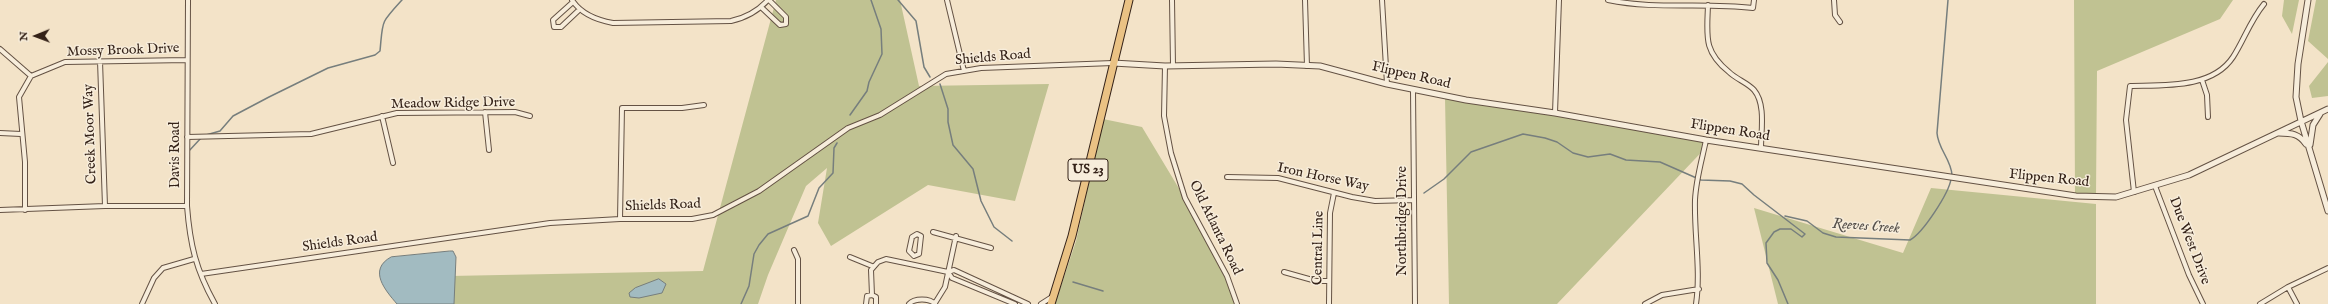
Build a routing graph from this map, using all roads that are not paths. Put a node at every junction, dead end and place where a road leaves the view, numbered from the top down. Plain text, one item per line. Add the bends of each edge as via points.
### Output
1 (188, 0) edge
2 (769, 0) edge
3 (947, 0) edge
4 (1129, 0) edge
5 (1172, 0) edge
6 (1306, 0) edge
7 (1382, 0) edge
8 (1559, 0) edge
9 (1608, 0) edge
10 (1655, 0) edge
11 (1754, 0) edge
12 (1834, 0) edge
13 (2308, 0) edge
14 (573, 1) edge
15 (2264, 4) dead end
16 (1708, 5) junction
17 (1655, 6) junction
18 (761, 7) junction
19 (579, 10) junction
20 (1840, 22) dead end
21 (0, 50) edge
22 (100, 60) junction
23 (187, 60) junction
24 (1113, 63) junction
25 (1165, 66) junction
26 (1173, 66) junction
27 (1307, 66) junction
28 (964, 71) junction
29 (31, 76) junction
30 (2202, 80) junction
31 (1387, 84) junction
32 (1413, 90) junction
33 (704, 105) dead end
34 (2328, 109) edge
35 (485, 112) junction
36 (1554, 113) junction
37 (2320, 113) junction
38 (382, 116) junction
39 (530, 116) dead end
40 (2208, 117) dead end
41 (2301, 121) junction
42 (0, 133) edge
43 (2276, 133) junction
44 (21, 134) junction
45 (187, 137) junction
46 (1706, 140) junction
47 (1761, 148) junction
48 (489, 150) dead end
49 (2310, 150) junction
50 (393, 163) dead end
51 (1227, 177) dead end
52 (2155, 186) junction
53 (2134, 192) junction
54 (1334, 193) junction
55 (1414, 200) junction
56 (105, 206) junction
57 (187, 206) junction
58 (0, 210) edge
59 (25, 210) junction
60 (2328, 211) edge
61 (620, 219) junction
62 (933, 232) dead end
63 (956, 236) junction
64 (991, 248) dead end
65 (794, 250) dead end
66 (914, 256) junction
67 (850, 257) dead end
68 (194, 259) junction
69 (913, 265) junction
70 (872, 266) junction
71 (2328, 268) edge
72 (948, 272) junction
73 (1284, 272) dead end
74 (200, 274) junction
75 (1329, 281) junction
76 (2288, 287) junction
77 (1699, 289) junction
78 (1055, 294) junction
79 (872, 295) junction
80 (935, 303) edge
81 (142, 304) edge
82 (215, 304) edge
83 (798, 304) edge
84 (866, 304) edge
85 (876, 304) edge
86 (909, 304) edge
87 (1015, 304) edge
88 (1028, 304) edge
89 (1042, 304) edge
90 (1051, 304) edge
91 (1237, 304) edge
92 (1330, 304) edge
93 (1415, 304) edge
94 (1644, 304) edge
95 (1696, 304) edge
96 (2203, 304) edge
97 (2260, 304) edge
98 (2296, 304) edge

1 - 23 street, Davis Road
2 - 18 street
2 - 18 street via 786,17 786,24 780,25
3 - 28 street
4 - 24 highway, US 23
5 - 26 street
6 - 27 street
7 - 31 street
8 - 36 street
9 - 17 street via 1630,5
10 - 17 street
11 - 16 street via 1752,8
12 - 20 street via 1835,15
13 - 41 street via 2298,64 2296,97
14 - 19 street
14 - 19 street via 553,20 554,27 561,27
15 - 30 street via 2248,25 2228,64
16 - 17 street
16 - 47 street via 1706,40 1714,56 1729,72 1755,90 1761,107
18 - 19 street via 742,19 613,23 602,21
21 - 29 street
22 - 23 street, Mossy Brook Drive
22 - 29 street, Mossy Brook Drive via 65,62
22 - 56 street, Creek Moor Way
23 - 45 street, Davis Road
24 - 25 street, Flippen Road
24 - 28 street, Shields Road
24 - 78 highway, US 23 via 1089,167
25 - 26 street, Flippen Road
25 - 91 street, Old Atlanta Road via 1164,116 1171,153 1185,198 1227,276
26 - 27 street, Flippen Road
27 - 31 street, Flippen Road via 1344,71
28 - 61 street, Shields Road via 946,74 880,115 848,128 759,191 713,215 692,219
29 - 44 street via 19,97
30 - 40 street via 2207,95
30 - 53 street via 2130,86 2126,120
31 - 32 street, Flippen Road
32 - 36 street, Flippen Road
32 - 55 street, Northbridge Drive
33 - 61 street via 682,108 622,108
34 - 37 street, Flippen Road
35 - 38 street, Meadow Ridge Drive via 397,113
35 - 39 street, Meadow Ridge Drive via 515,112
35 - 48 street
36 - 46 street, Flippen Road
37 - 41 street, Flippen Road
37 - 49 street via 2313,126
38 - 45 street, Meadow Ridge Drive via 311,134
38 - 50 street
41 - 43 street, Flippen Road
41 - 49 street
42 - 44 street
43 - 49 street via 2297,135
43 - 52 street, Flippen Road via 2189,175
44 - 59 street via 25,162
45 - 57 street, Davis Road
46 - 47 street, Flippen Road
46 - 77 street via 1697,176 1695,200
47 - 53 street, Flippen Road via 2076,196 2116,197
49 - 60 street
51 - 54 street, Iron Horse Way via 1278,178
52 - 53 street, Flippen Road
52 - 96 street, Due West Drive via 2189,275
54 - 55 street, Iron Horse Way via 1374,201
54 - 75 street, Central Line via 1330,213
55 - 93 street, Northbridge Drive
56 - 57 street
56 - 59 street
57 - 68 street, Davis Road
58 - 59 street
61 - 74 street, Shields Road via 550,223
62 - 63 street
63 - 64 street
63 - 72 street
65 - 83 street via 798,259
66 - 66 street via 909,251 912,237 917,234 922,238 921,246 919,254
66 - 69 street
67 - 70 street
68 - 74 street, Davis Road
68 - 81 street via 163,268 154,278
69 - 70 street via 885,259
69 - 72 street
70 - 79 street
71 - 76 street
72 - 80 street via 942,293
72 - 87 street via 952,278
72 - 88 street via 959,272
73 - 75 street via 1316,281
74 - 82 street, Davis Road
75 - 92 street, Central Line
76 - 97 street
76 - 98 street
77 - 94 street via 1662,295
77 - 95 street
78 - 89 street
78 - 90 highway, US 23
79 - 84 street via 867,296
79 - 85 street via 876,298
80 - 86 street via 930,300 913,300

